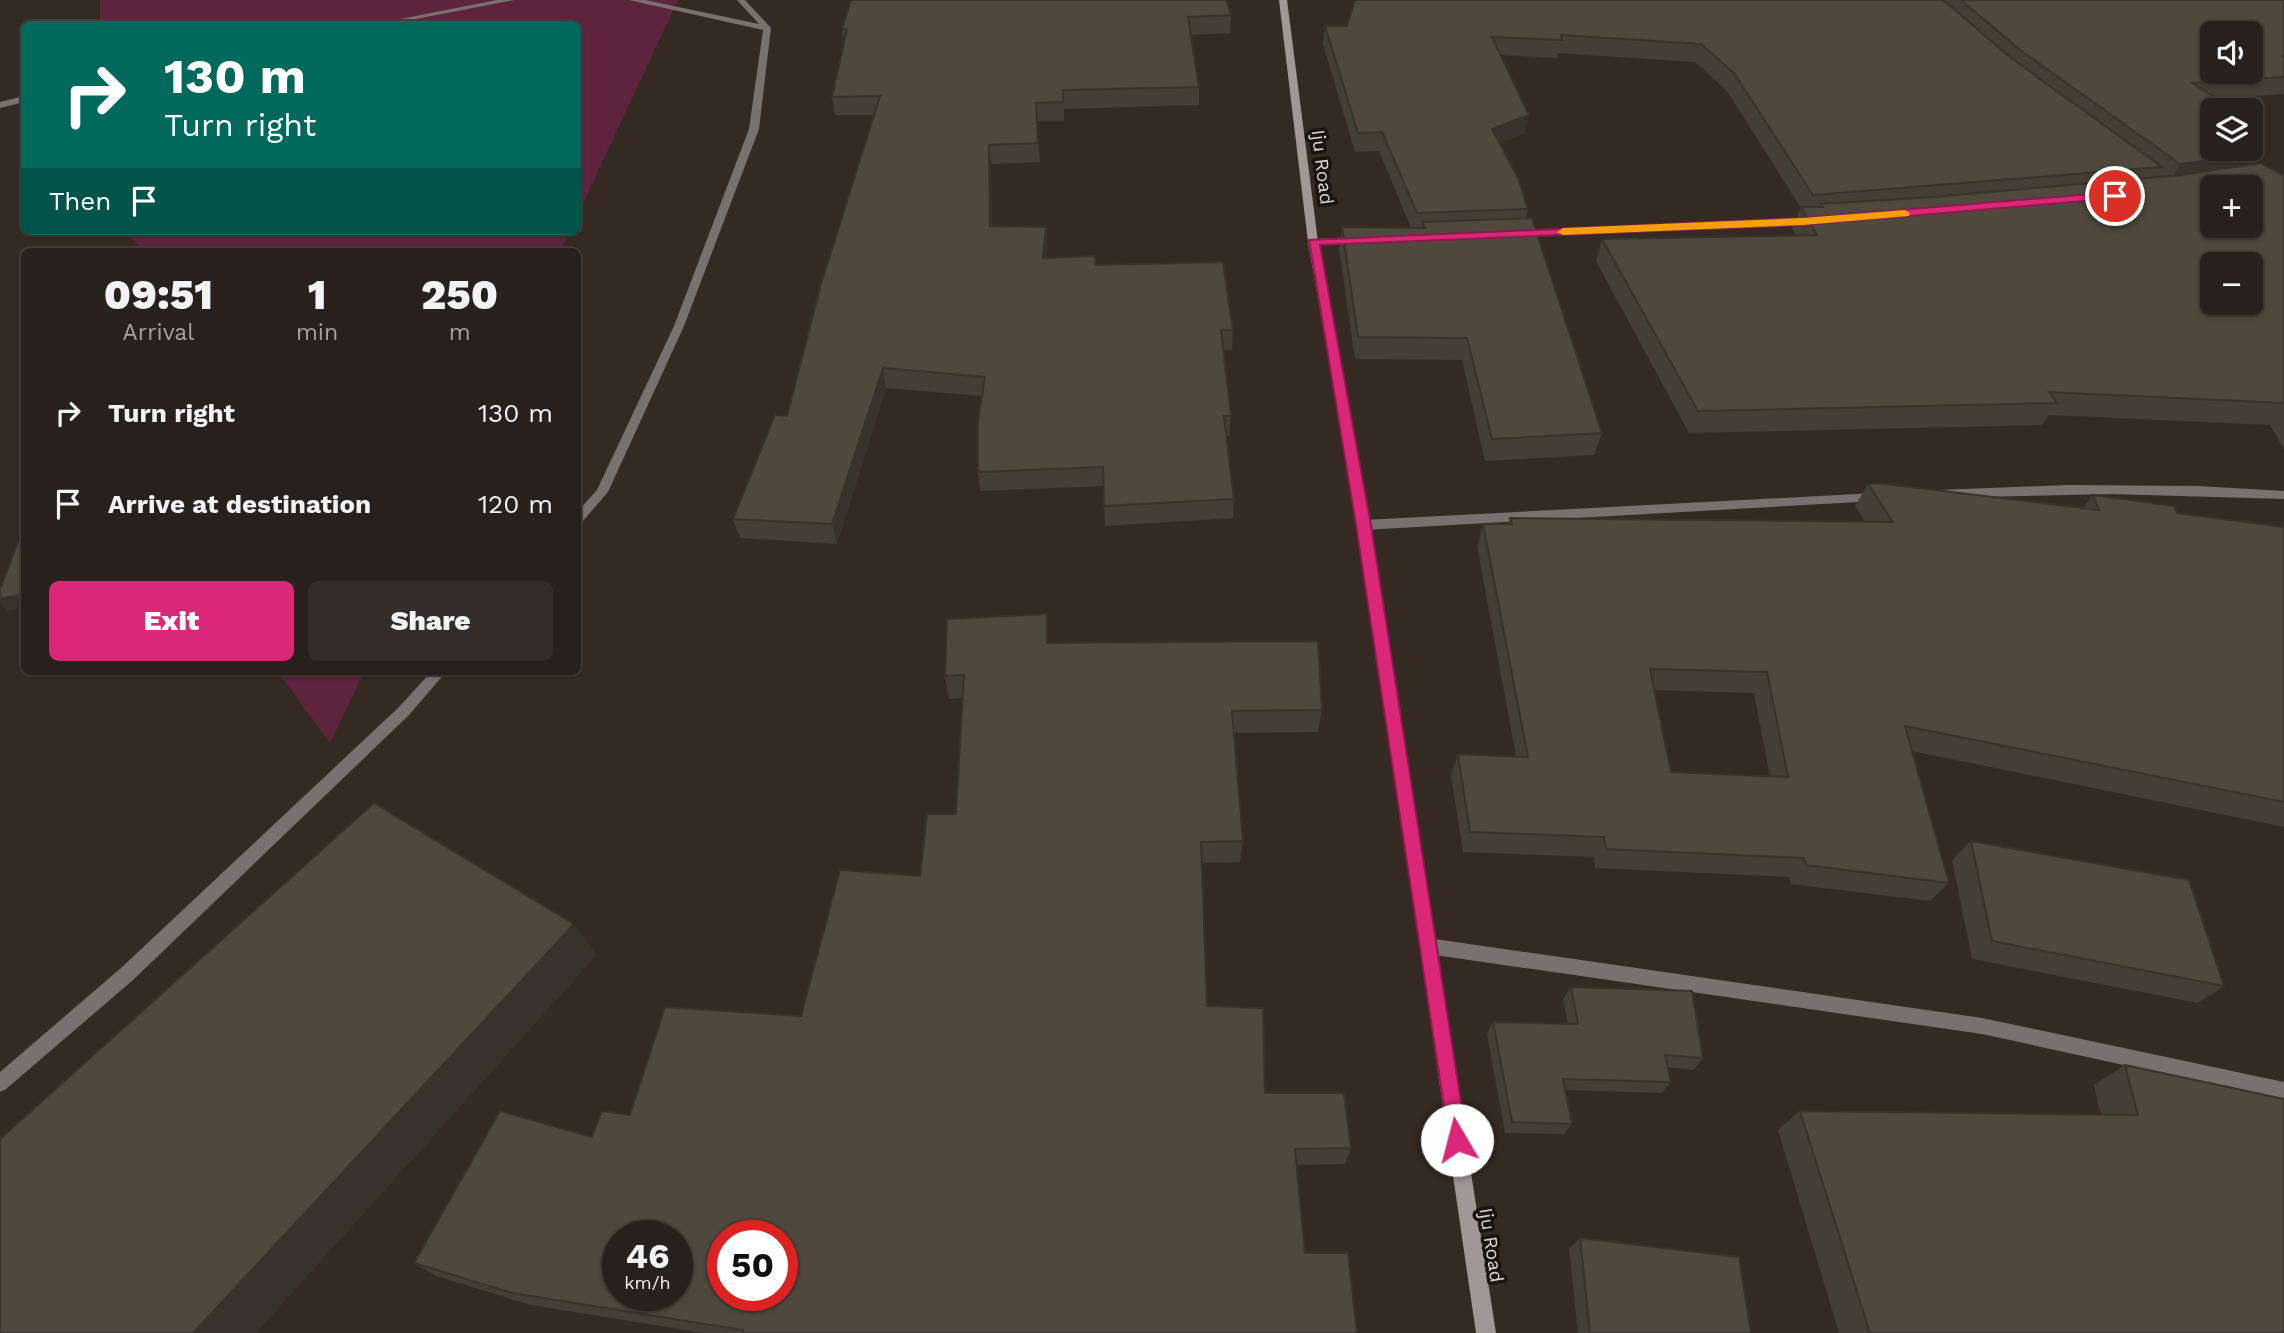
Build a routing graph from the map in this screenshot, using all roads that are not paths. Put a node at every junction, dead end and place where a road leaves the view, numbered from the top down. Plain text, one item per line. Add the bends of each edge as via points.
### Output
1 (510, 0) edge
2 (633, 0) edge
3 (741, 0) edge
4 (1283, 0) edge
5 (395, 21) edge
6 (767, 28) junction
7 (21, 100) edge
8 (0, 105) edge
9 (1830, 219) edge
10 (1509, 234) edge
11 (1369, 240) edge
12 (1313, 242) junction
13 (1931, 494) edge
14 (2284, 495) edge
15 (1891, 496) edge
16 (581, 515) edge
17 (1364, 525) junction
18 (436, 675) edge
19 (1428, 946) junction
20 (0, 1083) edge
21 (2284, 1091) edge
22 (1486, 1333) edge

1 - 5 street
2 - 6 street
3 - 6 street
4 - 12 main road, Iju Road
6 - 16 street via 754,129 679,326 601,492
7 - 8 street
9 - 10 street
11 - 12 street
12 - 17 main road, Iju Road
13 - 14 street via 2049,489
15 - 17 street
17 - 19 main road, Iju Road
18 - 20 street via 137,965
19 - 21 street via 1982,1026
19 - 22 main road, Iju Road

